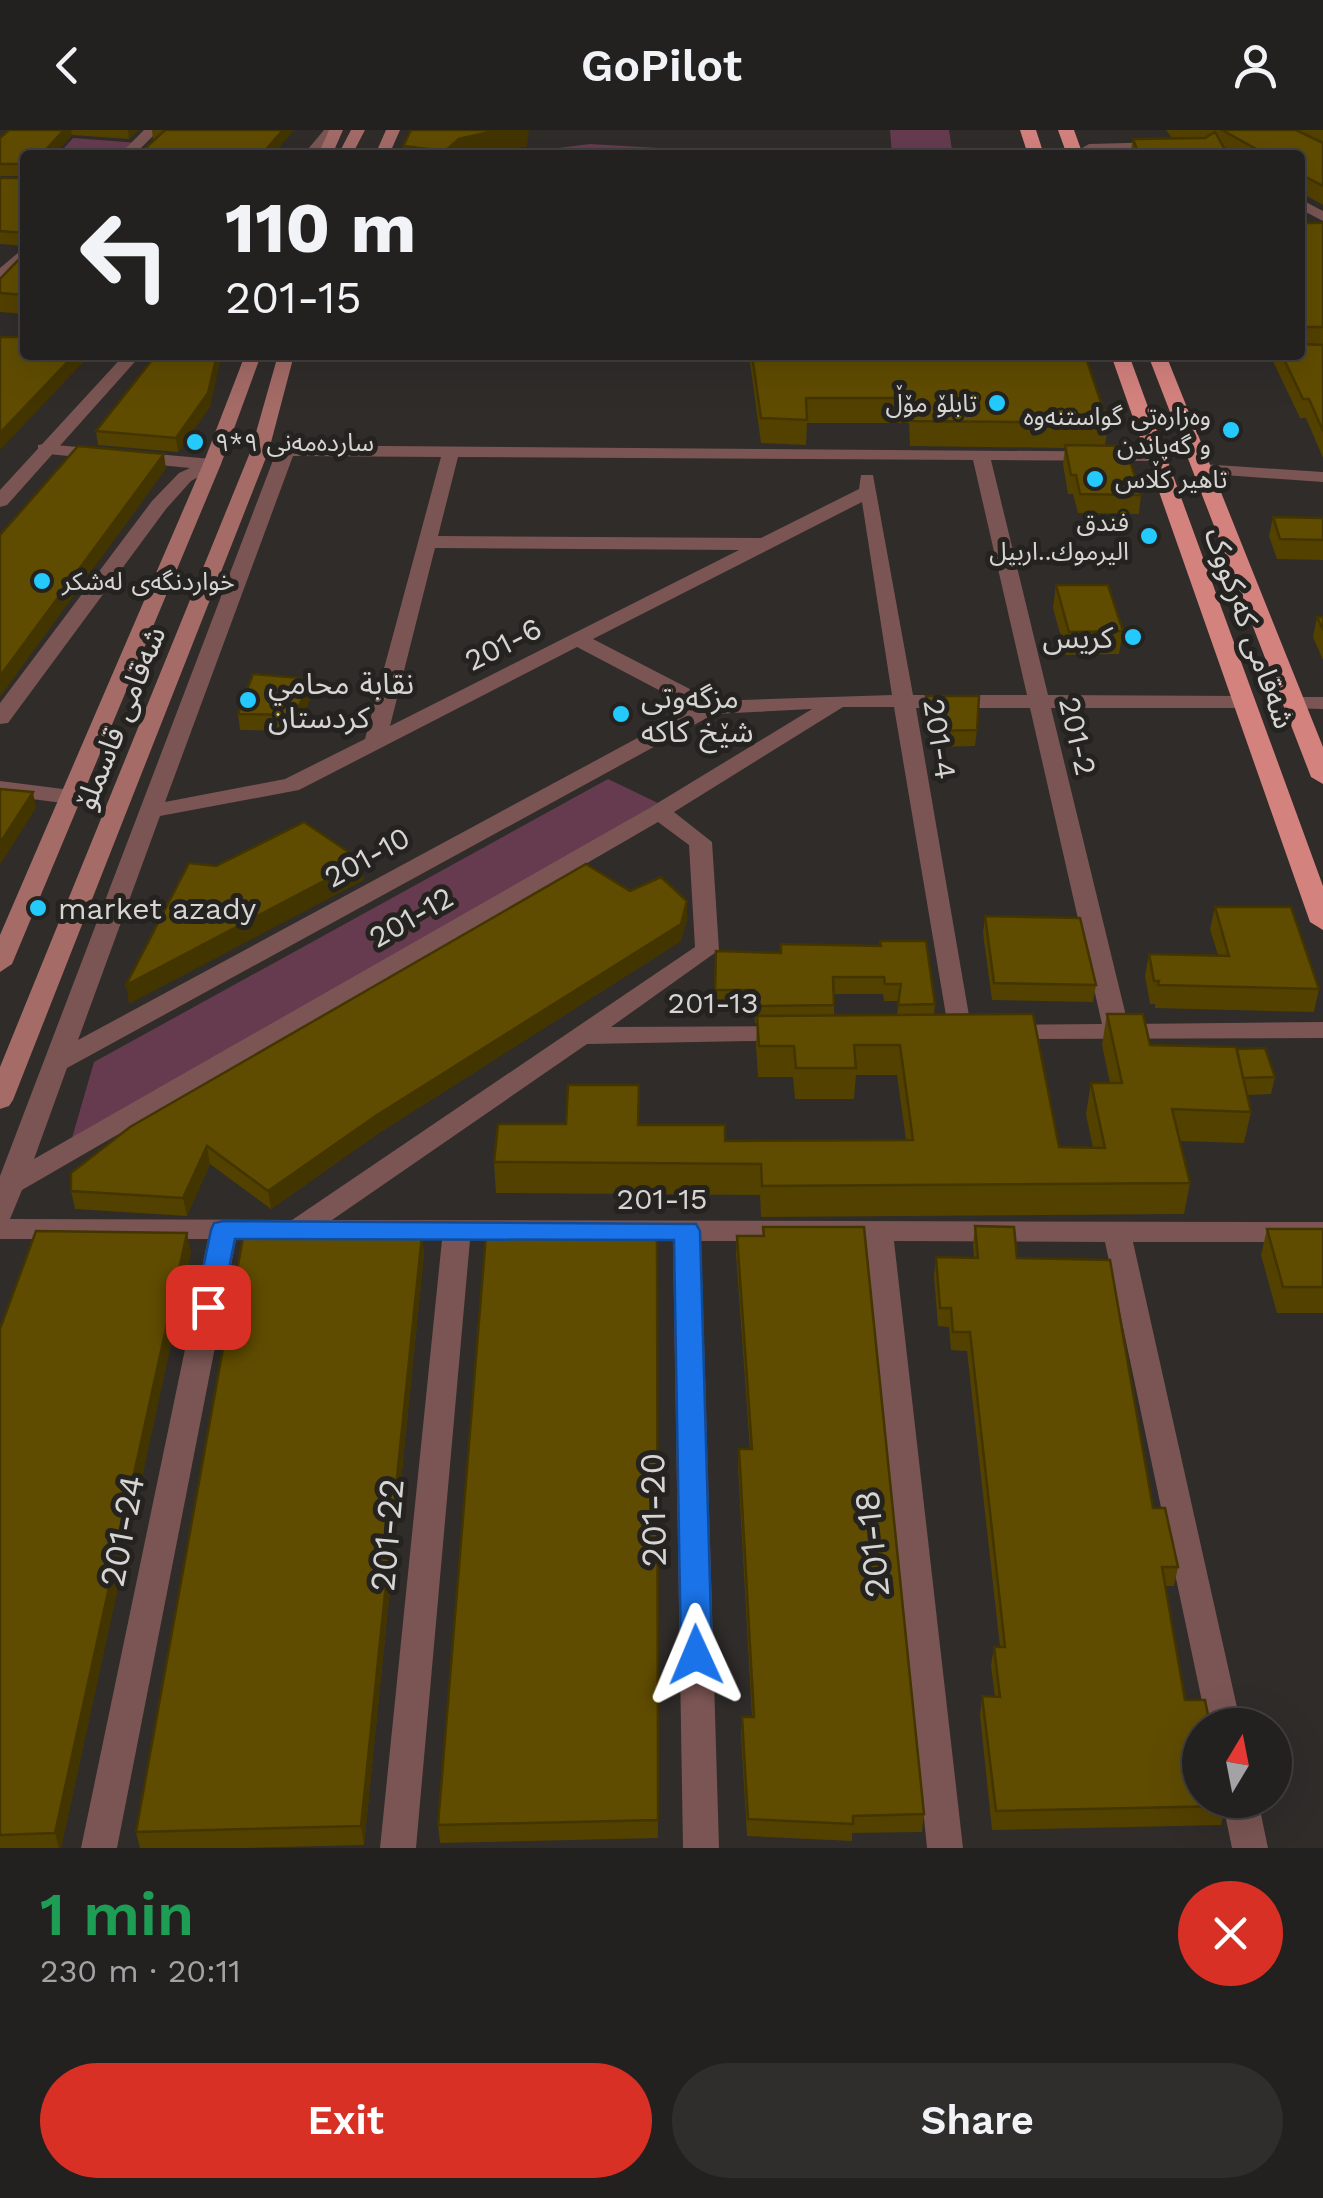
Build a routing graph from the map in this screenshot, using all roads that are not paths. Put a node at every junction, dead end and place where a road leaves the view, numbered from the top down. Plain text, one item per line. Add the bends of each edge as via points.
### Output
1 (152, 130) edge
2 (333, 130) edge
3 (1066, 130) edge
4 (1184, 146) edge
5 (131, 150) edge
6 (315, 150) edge
7 (1083, 150) edge
8 (1127, 150) edge
9 (20, 257) edge
10 (0, 277) edge
11 (128, 360) edge
12 (251, 360) edge
13 (285, 360) edge
14 (1122, 360) edge
15 (1158, 360) edge
16 (44, 450) junction
17 (260, 450) junction
18 (286, 450) junction
19 (451, 451) junction
20 (862, 454) junction
21 (981, 455) junction
22 (1155, 456) junction
23 (212, 464) junction
24 (1202, 469) junction
25 (1323, 477) edge
26 (869, 491) junction
27 (0, 500) edge
28 (426, 542) junction
29 (764, 544) junction
30 (137, 638) junction
31 (184, 639) junction
32 (577, 640) junction
33 (840, 700) junction
34 (904, 701) junction
35 (1039, 701) junction
36 (1244, 702) junction
37 (1294, 702) junction
38 (1323, 703) edge
39 (709, 708) junction
40 (0, 718) edge
41 (374, 742) junction
42 (1323, 777) edge
43 (0, 788) edge
44 (71, 797) junction
45 (150, 811) junction
46 (658, 812) junction
47 (1323, 922) edge
48 (1, 959) edge
49 (1323, 1030) edge
50 (1117, 1032) junction
51 (820, 1034) edge
52 (583, 1036) junction
53 (56, 1063) junction
54 (0, 1100) edge
55 (10, 1185) junction
56 (0, 1213) edge
57 (0, 1229) edge
58 (224, 1230) junction
59 (297, 1230) junction
60 (457, 1230) junction
61 (687, 1231) junction
62 (878, 1231) junction
63 (1117, 1232) junction
64 (1323, 1232) edge
65 (1220, 1708) edge
66 (1244, 1818) edge
67 (98, 1848) edge
68 (398, 1848) edge
69 (701, 1848) edge
70 (945, 1848) edge
71 (1250, 1848) edge

1 - 5 street
2 - 6 street
3 - 7 highway
4 - 8 street
9 - 10 street
11 - 16 street
12 - 23 main road, شەقامی قاسملۆ
13 - 17 main road, شەقامی قاسملۆ
14 - 22 highway, شەقامی کەرکووک
15 - 24 highway, شەقامی کەرکووک
16 - 23 street
16 - 27 street
17 - 18 street
17 - 31 main road, شەقامی قاسملۆ
18 - 19 street
18 - 45 street
19 - 20 street
19 - 28 street
20 - 21 street
20 - 26 street, 201-4
21 - 22 street
21 - 35 street, 201-2
22 - 36 highway, شەقامی کەرکووک
23 - 30 main road, شەقامی قاسملۆ
23 - 40 street via 185,477 159,505
24 - 25 street
24 - 37 highway, شەقامی کەرکووک
26 - 29 street, 201-6
26 - 34 street, 201-4
28 - 29 street
28 - 41 street
29 - 32 street, 201-6
30 - 31 main road
30 - 44 main road, شەقامی قاسملۆ
31 - 54 main road, شەقامی قاسملۆ
32 - 39 street
32 - 41 street, 201-6
33 - 34 street
33 - 39 street
33 - 46 street, 201-12
34 - 35 street
34 - 50 street, 201-4 via 949,1033
35 - 36 street
35 - 50 street, 201-2
36 - 47 highway, شەقامی کەرکووک
37 - 38 street
37 - 42 highway, شەقامی کەرکووک
39 - 53 street, 201-10
41 - 45 street, 201-6 via 291,785
43 - 44 street
44 - 48 main road, شەقامی قاسملۆ
45 - 53 street
46 - 52 street via 700,842 707,950
46 - 55 street, 201-12
49 - 50 street
51 - 52 street, 201-13
52 - 59 street
53 - 55 street
55 - 56 street
57 - 58 street, 201-15
58 - 59 street, 201-15
58 - 67 street, 201-24
59 - 60 street, 201-15
60 - 61 street, 201-15
60 - 68 street, 201-22
61 - 62 street, 201-15
61 - 69 street, 201-20
62 - 63 street, 201-15
62 - 70 street, 201-18
63 - 64 street, 201-15
63 - 65 street
66 - 71 street

